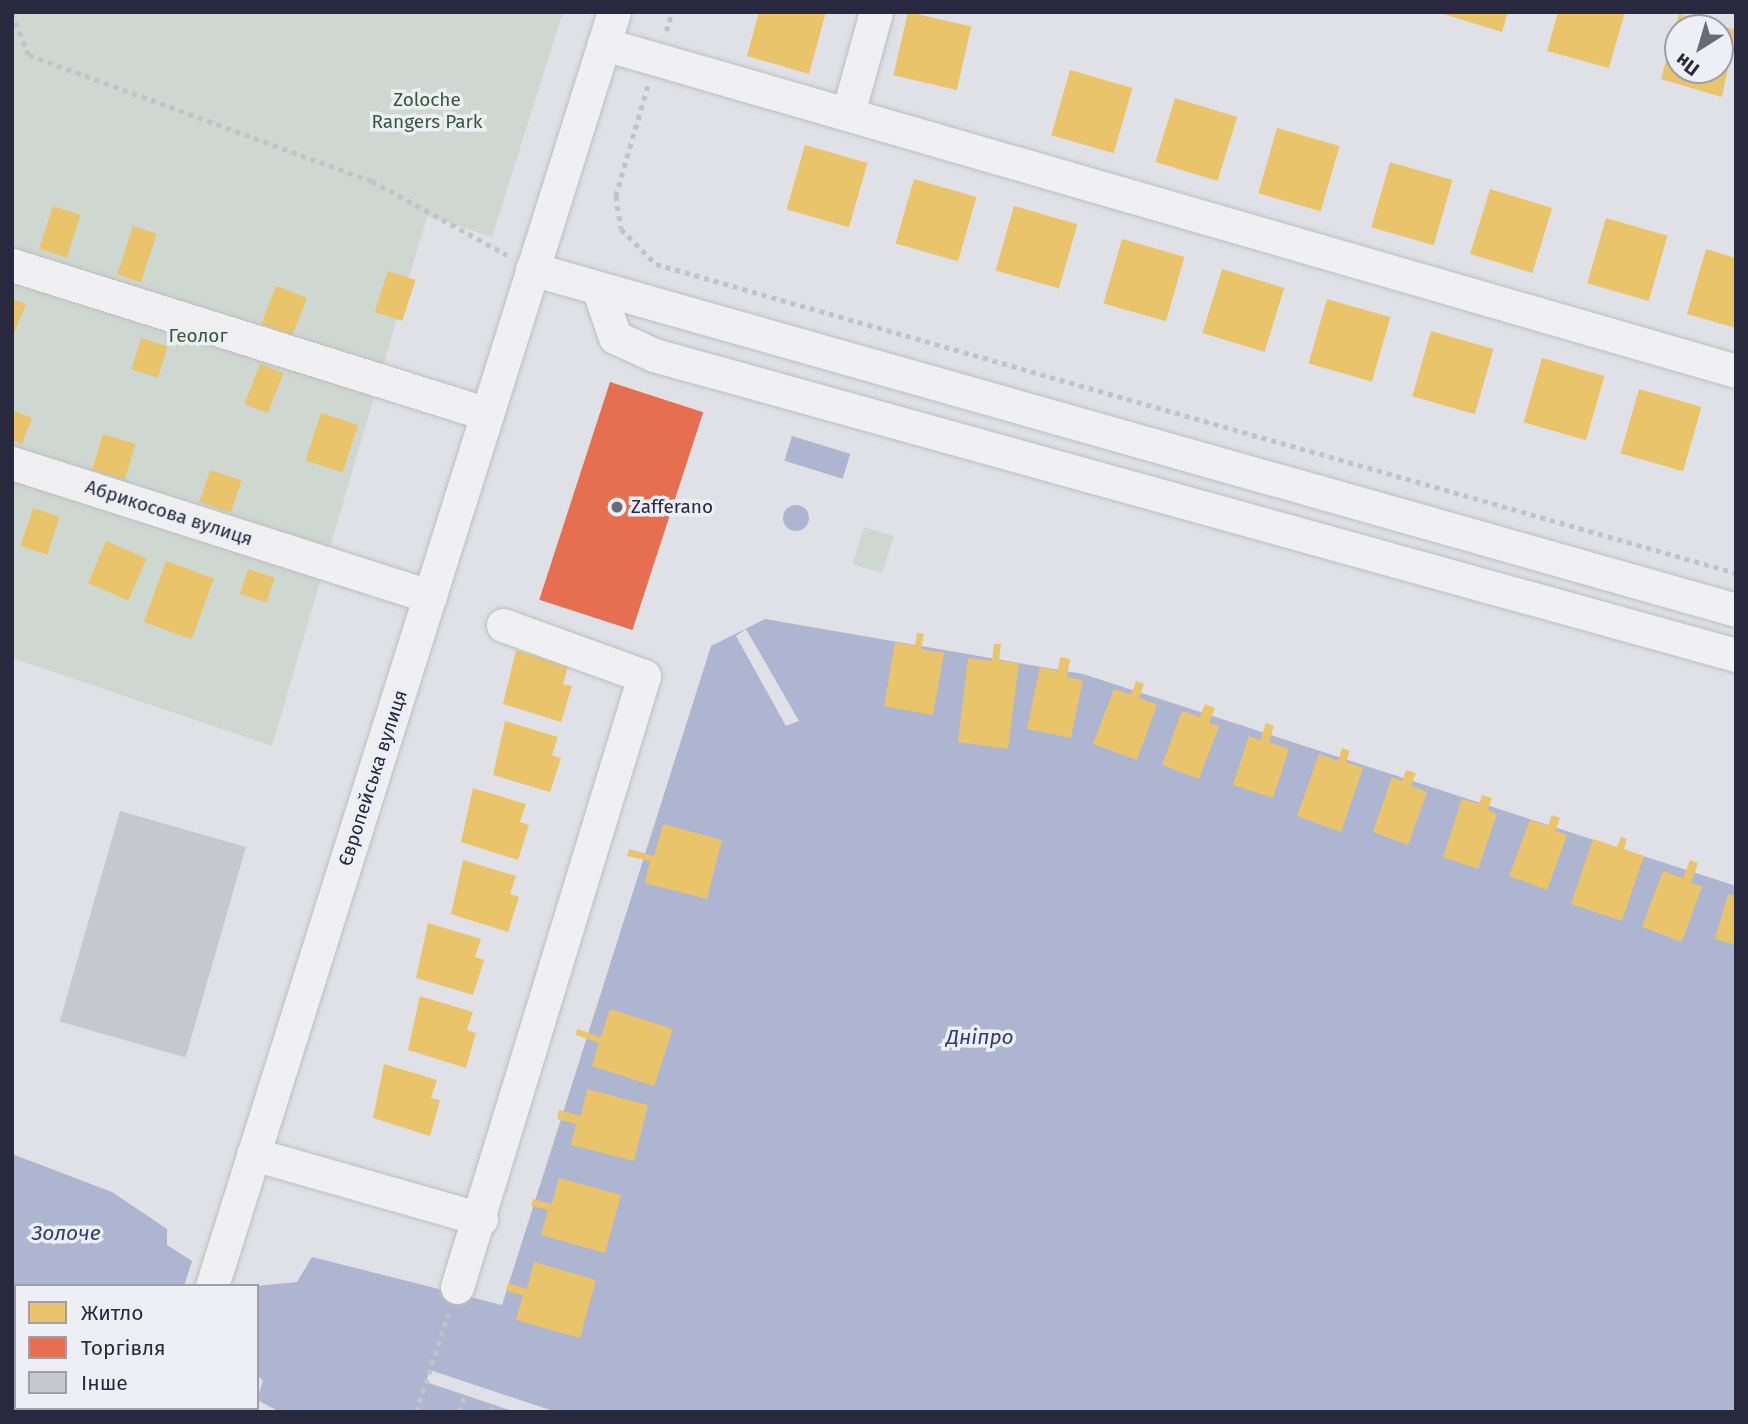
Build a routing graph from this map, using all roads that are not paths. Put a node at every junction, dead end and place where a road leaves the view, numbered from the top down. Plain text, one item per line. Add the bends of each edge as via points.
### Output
1 (614, 12) edge
2 (876, 12) edge
3 (604, 44) junction
4 (849, 113) junction
5 (12, 265) edge
6 (532, 269) junction
7 (598, 288) junction
8 (1736, 371) edge
9 (486, 414) junction
10 (12, 463) edge
11 (430, 596) junction
12 (1736, 610) edge
13 (503, 625) dead end
14 (1736, 655) edge
15 (253, 1154) junction
16 (481, 1219) junction
17 (213, 1284) edge
18 (457, 1287) road end

1 - 3 street, Європейська вулиця
2 - 4 street
3 - 4 street
3 - 6 street, Європейська вулиця
4 - 8 street
5 - 9 street
6 - 7 street
6 - 9 street, Європейська вулиця
7 - 12 street
7 - 14 street via 615,337 654,355
9 - 11 street, Європейська вулиця
10 - 11 street, Абрикосова вулиця
11 - 15 street, Європейська вулиця
13 - 16 street via 645,676
15 - 16 street
15 - 17 street, Європейська вулиця
16 - 18 street

